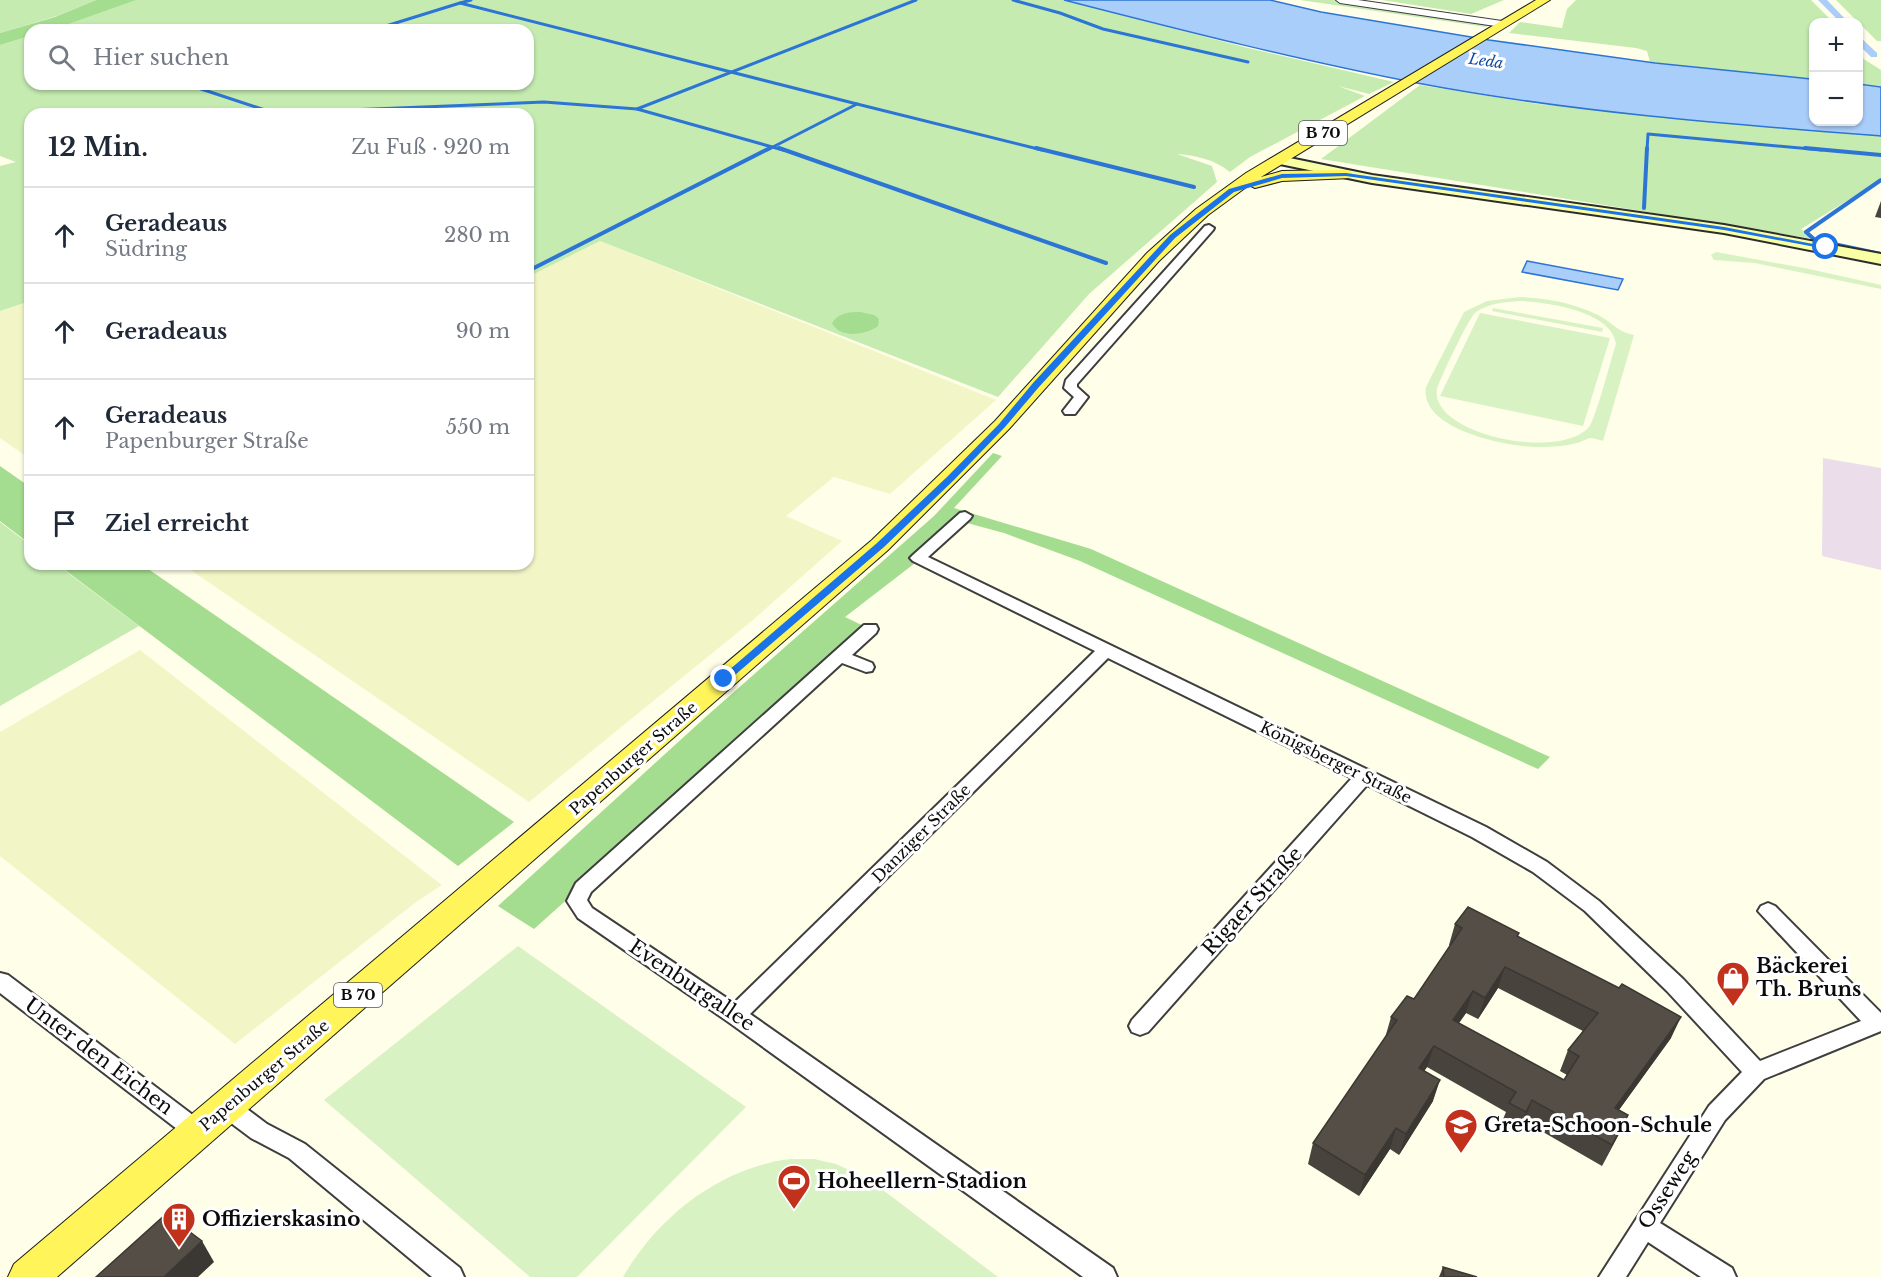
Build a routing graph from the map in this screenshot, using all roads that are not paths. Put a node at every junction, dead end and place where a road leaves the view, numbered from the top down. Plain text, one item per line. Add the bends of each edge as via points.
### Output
1 (1340, 0) edge
2 (1544, 0) edge
3 (1499, 26) junction
4 (1280, 160) junction
5 (1346, 174) junction
6 (1232, 190) junction
7 (1209, 228) dead end
8 (1881, 259) edge
9 (1070, 411) dead end
10 (965, 516) dead end
11 (870, 629) dead end
12 (1106, 650) junction
13 (840, 656) junction
14 (866, 667) dead end
15 (1364, 776) junction
16 (1768, 911) dead end
17 (0, 981) edge
18 (735, 1015) junction
19 (1879, 1022) edge
20 (1140, 1026) dead end
21 (1756, 1072) junction
22 (227, 1107) junction
23 (198, 1132) junction
24 (1644, 1226) junction
25 (28, 1277) edge
26 (451, 1277) edge
27 (1104, 1277) edge
28 (1612, 1277) edge
29 (1723, 1277) edge

1 - 3 street
2 - 3 main road, Papenburger Straße / B 70
3 - 4 main road, Papenburger Straße / B 70
4 - 5 main road
4 - 6 main road, Papenburger Straße / B 70
5 - 6 main road via 1282,176
5 - 8 main road via 1724,228
6 - 22 main road, Papenburger Straße / B 70 via 1173,237 1002,425 880,545
7 - 9 street via 1071,383 1081,397
10 - 12 street, Königsberger Straße via 918,558
11 - 13 street, Evenburgallee
12 - 15 street, Königsberger Straße
12 - 18 street, Danziger Straße
13 - 14 street
13 - 18 street, Evenburgallee via 578,895 579,907 585,912
15 - 20 street, Rigaer Straße
15 - 21 street, Königsberger Straße via 1479,832 1540,867 1592,906 1675,985
16 - 19 street
17 - 23 street, Unter den Eichen
18 - 27 street, Evenburgallee
19 - 21 street, Osseweg
21 - 24 street, Osseweg via 1717,1113
22 - 23 main road, Papenburger Straße / B 70
22 - 26 street via 259,1131 297,1151
23 - 25 main road, Papenburger Straße / B 70
24 - 28 street, Osseweg
24 - 29 street

